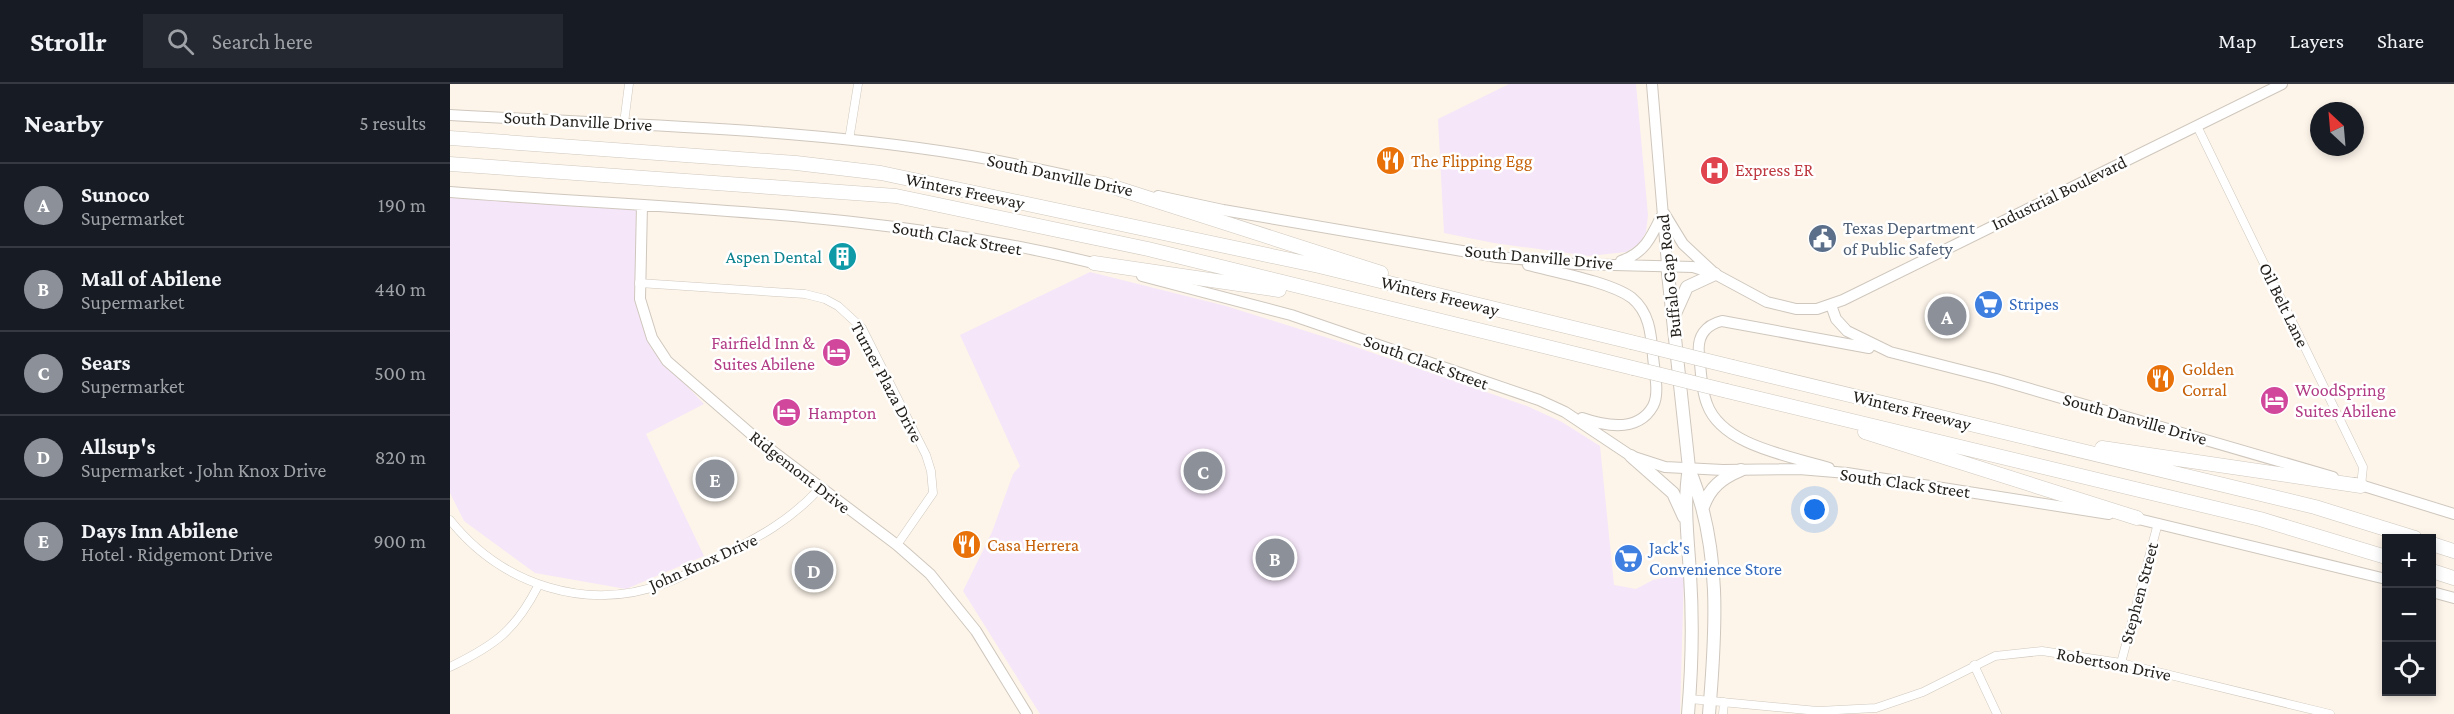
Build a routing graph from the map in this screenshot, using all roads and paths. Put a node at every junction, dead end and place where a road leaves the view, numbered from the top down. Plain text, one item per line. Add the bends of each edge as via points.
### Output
1 (629, 84) edge
2 (858, 84) edge
3 (1652, 84) edge
4 (2282, 84) edge
5 (450, 115) edge
6 (624, 123) junction
7 (2197, 126) junction
8 (450, 138) edge
9 (849, 140) junction
10 (450, 164) edge
11 (1104, 184) junction
12 (450, 192) edge
13 (642, 205) junction
14 (1662, 212) junction
15 (1497, 257) junction
16 (1094, 263) junction
17 (1610, 264) junction
18 (1667, 264) junction
19 (1715, 274) junction
20 (639, 283) junction
21 (1352, 300) junction
22 (1831, 305) junction
23 (1491, 309) junction
24 (1673, 320) junction
25 (1890, 352) junction
26 (1778, 402) junction
27 (1565, 412) junction
28 (2033, 439) junction
29 (1631, 456) junction
30 (1689, 468) junction
31 (1741, 470) junction
32 (1847, 473) junction
33 (2361, 486) junction
34 (819, 488) junction
35 (1703, 507) junction
36 (2454, 514) edge
37 (2137, 518) junction
38 (450, 520) edge
39 (1686, 521) junction
40 (2158, 522) junction
41 (2402, 534) edge
42 (897, 545) junction
43 (2436, 545) edge
44 (2454, 551) edge
45 (2382, 556) edge
46 (2436, 572) edge
47 (2382, 578) edge
48 (2454, 578) edge
49 (538, 586) junction
50 (2436, 593) edge
51 (2454, 598) edge
52 (2121, 663) junction
53 (1974, 665) junction
54 (450, 667) edge
55 (1690, 699) junction
56 (1710, 701) junction
57 (1724, 702) junction
58 (1876, 711) edge
59 (1027, 714) edge
60 (1689, 714) edge
61 (1709, 714) edge
62 (1723, 714) edge
63 (1997, 714) edge
64 (2330, 714) edge

1 - 6 street
2 - 9 street
3 - 14 main road, Buffalo Gap Road
4 - 7 main road, Industrial Boulevard
5 - 6 main road, South Danville Drive
6 - 9 main road, South Danville Drive
7 - 22 main road, Industrial Boulevard
7 - 33 street, Oil Belt Lane via 2363,467
8 - 23 highway, Winters Freeway via 796,163 881,173 1319,266
9 - 11 main road, South Danville Drive via 960,154
10 - 21 highway, Winters Freeway via 896,196 1148,249
11 - 15 main road, South Danville Drive via 1223,210
11 - 23 highway
12 - 13 main road, South Clack Street
13 - 16 main road, South Clack Street via 790,214 896,227
13 - 20 main road, Ridgemont Drive
14 - 17 main road via 1649,242 1631,258
14 - 18 main road, Buffalo Gap Road
14 - 19 main road via 1683,244
15 - 17 main road, South Danville Drive
15 - 27 main road via 1622,292 1638,304 1648,319 1656,392 1653,406 1622,426 1594,423
16 - 21 highway
16 - 27 main road, South Clack Street via 1291,315
17 - 18 main road, South Danville Drive
18 - 19 main road, Industrial Boulevard
18 - 24 main road, Buffalo Gap Road
19 - 22 main road, Industrial Boulevard via 1777,306 1807,310
19 - 24 main road via 1687,287
20 - 34 main road, Ridgemont Drive via 652,338 667,361
20 - 42 street, Turner Plaza Drive via 805,294 825,299 851,316 870,344 931,471 933,493
21 - 26 highway, Winters Freeway, bridge
22 - 25 main road, South Danville Drive via 1836,319 1847,331
23 - 28 highway, Winters Freeway, bridge
24 - 30 main road, Buffalo Gap Road
25 - 32 main road via 1730,321 1715,322 1701,335 1705,399 1723,428 1756,445
25 - 33 main road, South Danville Drive via 1996,379
26 - 37 highway
26 - 45 highway, Winters Freeway via 2260,519
27 - 29 main road, South Clack Street
28 - 33 highway
28 - 41 highway, Winters Freeway via 2315,507
29 - 30 main road, South Clack Street via 1657,465
29 - 39 main road via 1673,494
30 - 31 main road, South Clack Street
30 - 35 main road, Buffalo Gap Road
30 - 39 main road, Buffalo Gap Road
31 - 32 main road, South Clack Street
31 - 35 main road via 1718,482 1707,494
32 - 37 main road, South Clack Street
33 - 36 main road, South Danville Drive
34 - 42 main road, Ridgemont Drive
34 - 49 street, John Knox Drive via 783,523 666,583 604,595 566,593
35 - 56 main road, Buffalo Gap Road via 1715,609
37 - 40 main road, South Clack Street
38 - 49 street, John Knox Drive via 495,563
39 - 55 main road, Buffalo Gap Road via 1692,626
40 - 47 main road, South Clack Street
40 - 52 street, Stephen Street
42 - 59 main road, Ridgemont Drive via 956,604
43 - 44 highway
46 - 48 highway
49 - 54 street via 524,614 508,632
50 - 51 main road
52 - 53 street, Robertson Drive via 2042,651 1995,656
52 - 64 street, Robertson Drive
53 - 58 street, Robertson Drive
53 - 63 street
55 - 56 street, Robertson Drive
55 - 60 main road, Buffalo Gap Road
56 - 57 street, Robertson Drive
56 - 61 main road, Buffalo Gap Road
57 - 58 street, Robertson Drive via 1818,711
57 - 62 street

